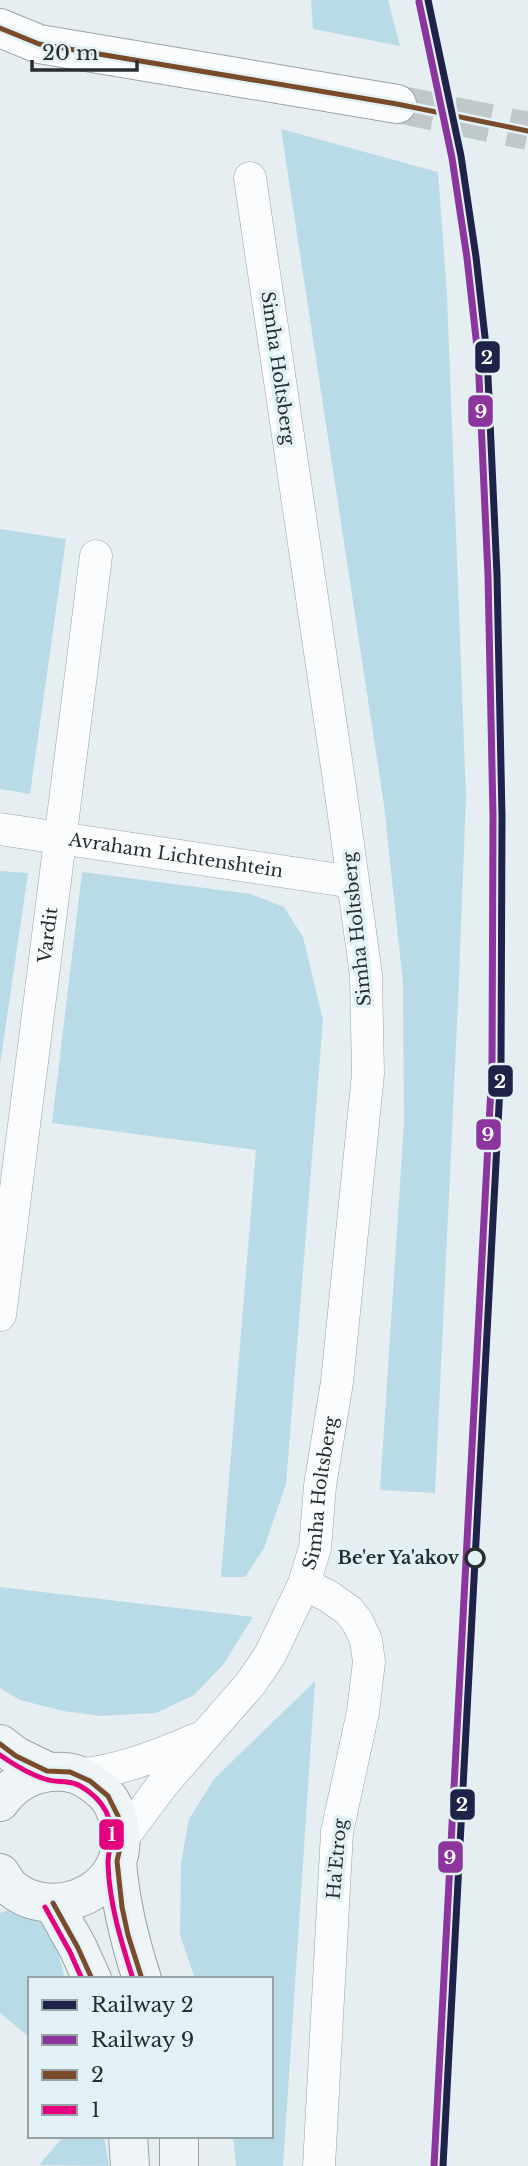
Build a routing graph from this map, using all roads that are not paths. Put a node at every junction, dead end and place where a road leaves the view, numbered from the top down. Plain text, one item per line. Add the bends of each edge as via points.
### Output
1 (0, 29) edge
2 (40, 44) junction
3 (0, 48) edge
4 (397, 104) tunnel mouth
5 (250, 178) dead end
6 (96, 556) dead end
7 (0, 829) edge
8 (61, 838) junction
9 (353, 882) junction
10 (0, 1315) edge
11 (304, 1584) junction
12 (204, 1736) junction
13 (0, 1744) edge
14 (61, 1773) junction
15 (0, 1802) edge
16 (119, 1850) junction
17 (0, 1873) edge
18 (53, 1903) junction
19 (91, 1977) edge
20 (141, 1977) edge
21 (128, 2138) edge
22 (178, 2138) edge
23 (130, 2166) edge
24 (179, 2166) edge
25 (319, 2166) edge

1 - 2 street
2 - 3 street
2 - 4 street
5 - 9 street, Simha Holtsberg
6 - 8 street, Vardit
7 - 8 street, Avraham Lichtenshtein
8 - 9 street, Avraham Lichtenshtein
8 - 10 street, Vardit
9 - 11 street, Simha Holtsberg via 366,975 368,1074 337,1382 315,1548
11 - 12 street, Simha Holtsberg via 271,1655
11 - 25 street, Ha'Etrog via 328,1596 357,1621 369,1662 337,1832
12 - 14 street, Simha Holtsberg via 124,1767 98,1773
12 - 16 street, Simha Holtsberg via 143,1809
13 - 14 main road via 16,1756
14 - 15 main road via 25,1778
14 - 16 main road via 90,1781 108,1796 118,1816
16 - 18 main road via 106,1881 88,1895
16 - 20 main road via 122,1907
17 - 18 main road via 27,1898
18 - 19 main road
21 - 23 main road
22 - 24 main road

